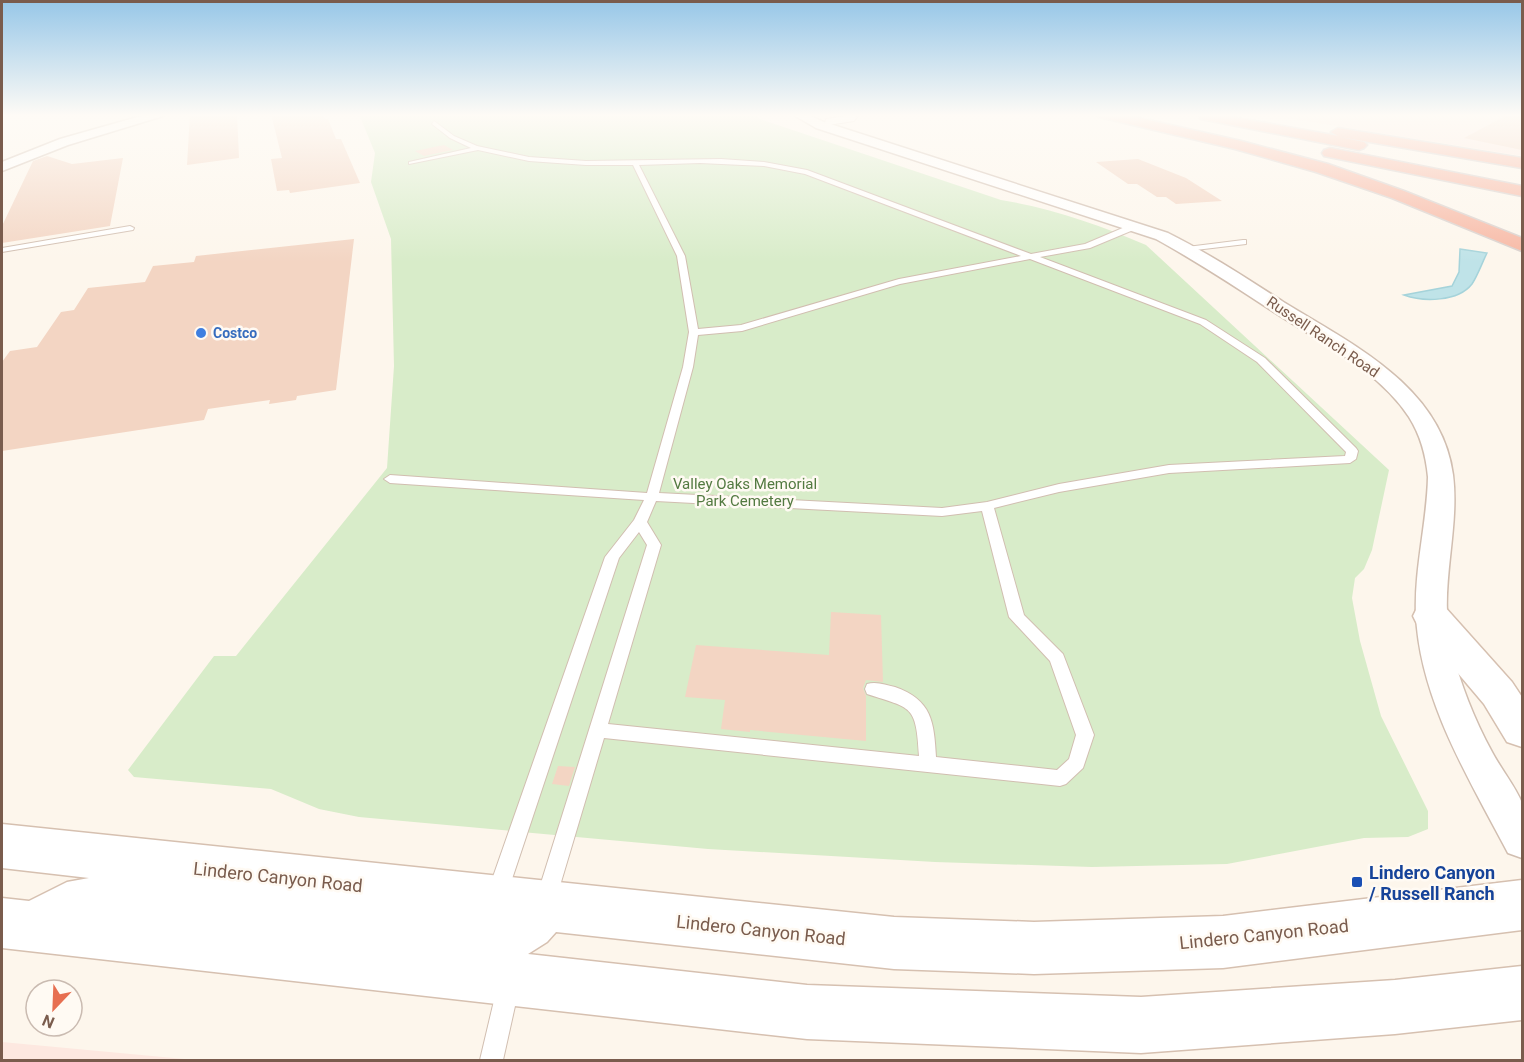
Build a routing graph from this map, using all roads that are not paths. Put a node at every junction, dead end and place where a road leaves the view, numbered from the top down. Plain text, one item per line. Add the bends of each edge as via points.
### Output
1 (635, 163) edge
2 (583, 164) edge
3 (610, 164) edge
4 (770, 164) edge
5 (945, 164) edge
6 (1307, 164) edge
7 (1384, 164) edge
8 (1452, 164) edge
9 (1522, 177) edge
10 (1522, 191) edge
11 (1135, 226) junction
12 (130, 228) dead end
13 (1243, 242) dead end
14 (1522, 245) edge
15 (1187, 249) junction
16 (2, 250) edge
17 (1032, 256) junction
18 (694, 332) junction
19 (390, 478) dead end
20 (652, 497) junction
21 (987, 506) junction
22 (640, 522) junction
23 (1431, 616) junction
24 (873, 689) dead end
25 (597, 730) junction
26 (1522, 730) edge
27 (928, 765) junction
28 (1522, 840) edge
29 (2, 846) edge
30 (495, 901) junction
31 (1522, 905) edge
32 (544, 906) junction
33 (19, 925) edge
34 (509, 980) junction
35 (1522, 993) edge
36 (491, 1060) edge

1 - 18 lane via 681,256
2 - 3 lane
4 - 17 lane via 807,172
5 - 11 street, Russell Ranch Road
6 - 14 highway via 1411,199
7 - 10 highway
8 - 9 highway
11 - 15 street, Russell Ranch Road
11 - 17 lane via 1087,246
12 - 16 lane
13 - 15 lane
15 - 23 street, Russell Ranch Road via 1377,372 1416,411 1431,436 1442,477 1431,572
17 - 18 lane via 899,282 742,328
17 - 21 lane via 1203,322 1260,360 1352,451 1350,459 1169,469 1059,488
18 - 20 lane
19 - 20 lane
20 - 21 lane via 942,512
20 - 22 lane
21 - 27 lane via 1017,617 1057,658 1085,735 1077,763 1060,778
22 - 25 lane via 654,545
22 - 30 lane via 612,557
23 - 26 main road via 1498,693
23 - 28 street, Russell Ranch Road via 1450,699
24 - 27 lane via 898,693 914,703 925,721
25 - 27 lane
25 - 32 lane
29 - 30 main road, Lindero Canyon Road
30 - 32 main road, Lindero Canyon Road
31 - 32 main road, Lindero Canyon Road via 1223,942 1034,948 894,943
32 - 33 main road via 539,916 511,938 494,942 90,903 66,906
33 - 34 main road
34 - 35 main road via 807,1012 1141,1025 1395,1007
34 - 36 lane

